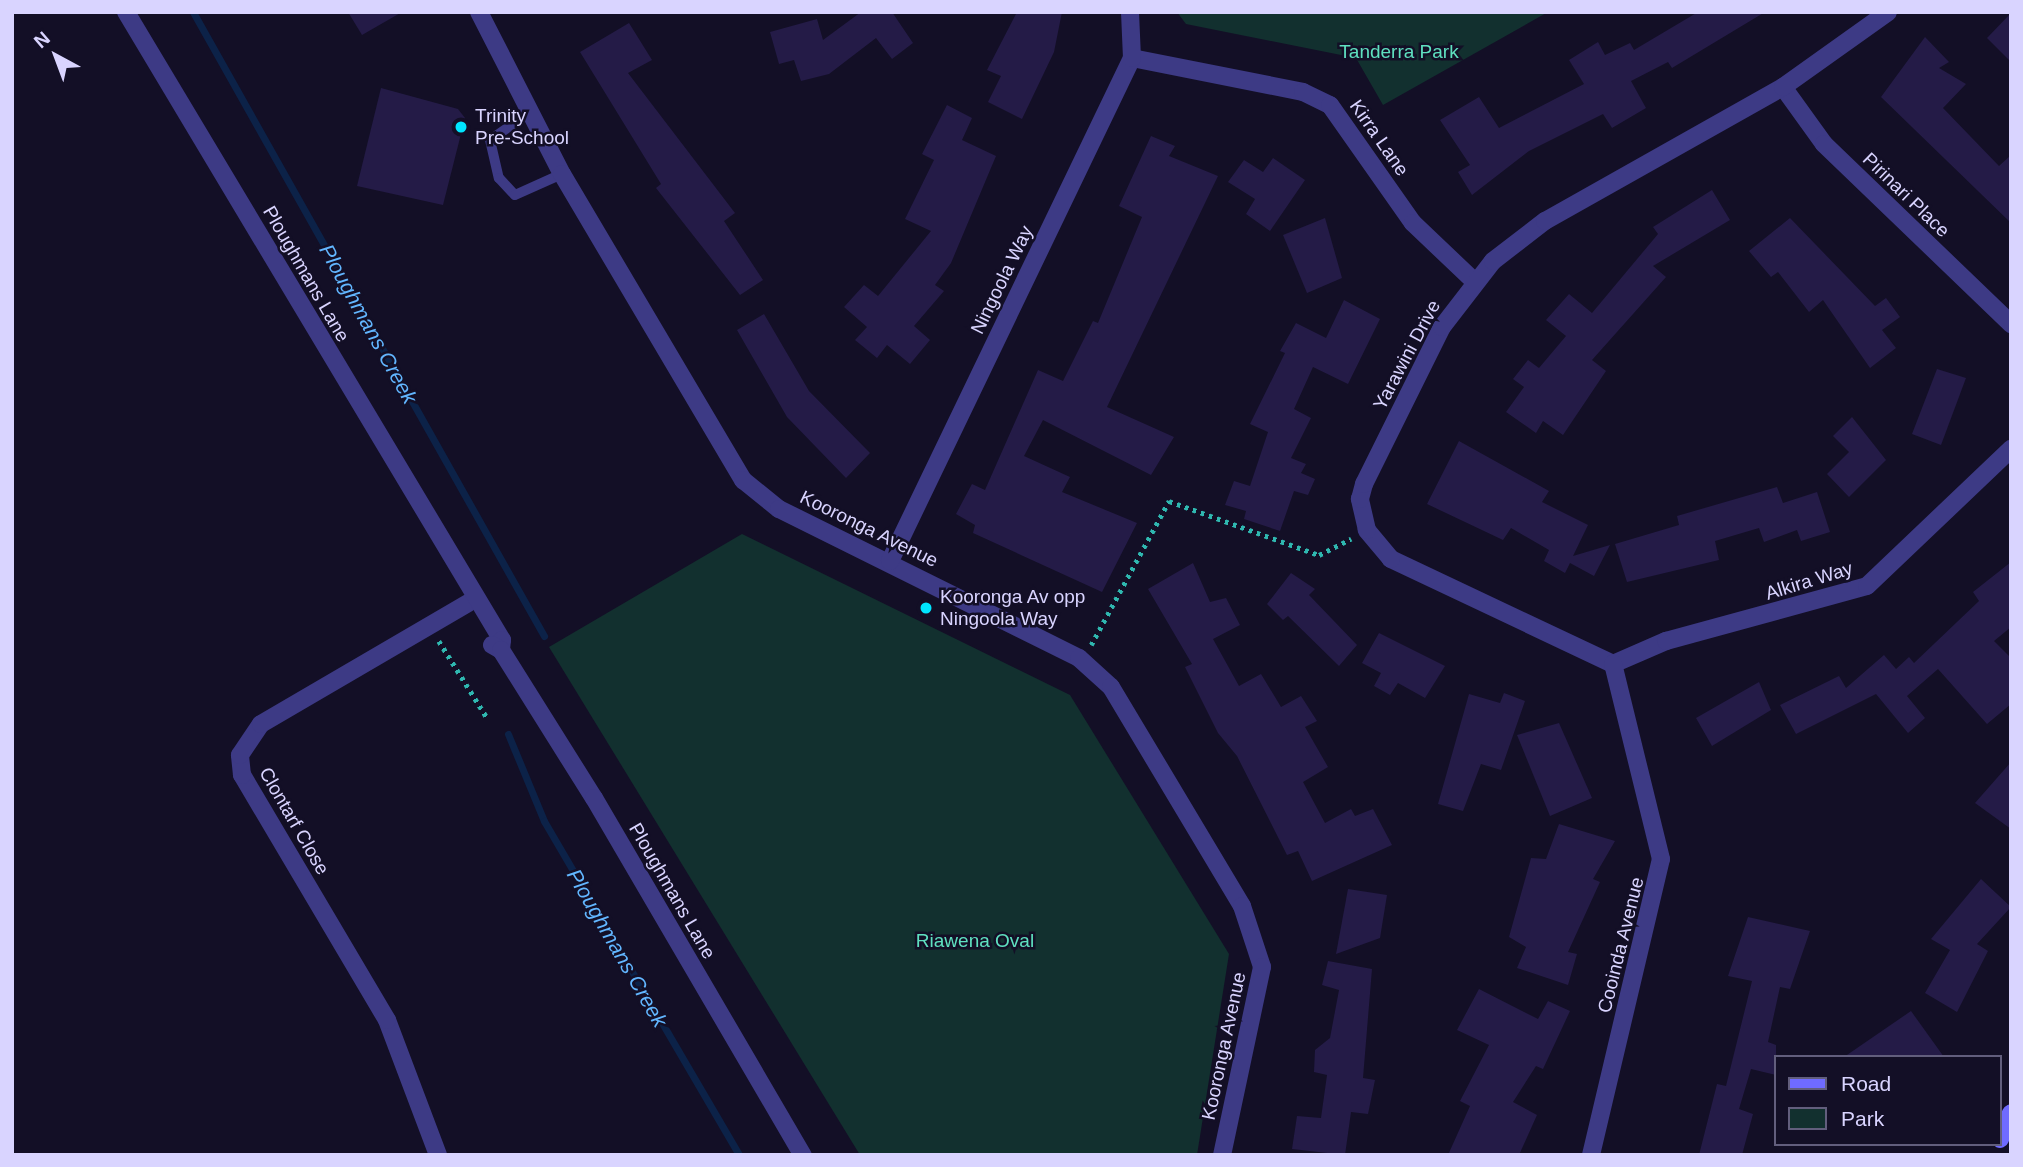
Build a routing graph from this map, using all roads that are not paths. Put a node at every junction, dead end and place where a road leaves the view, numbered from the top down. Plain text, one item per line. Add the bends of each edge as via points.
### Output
1 (126, 12) edge
2 (479, 12) edge
3 (1130, 12) edge
4 (1888, 12) edge
5 (1132, 58) junction
6 (1783, 87) junction
7 (529, 113) junction
8 (562, 174) junction
9 (1475, 282) junction
10 (2011, 324) edge
11 (2011, 449) edge
12 (447, 558) junction
13 (890, 561) junction
14 (468, 603) junction
15 (501, 650) junction
16 (1614, 664) junction
17 (2011, 1113) edge
18 (2002, 1134) edge
19 (438, 1155) edge
20 (803, 1155) edge
21 (1222, 1155) edge
22 (1591, 1155) edge

1 - 12 street, Ploughmans Lane
2 - 7 street, Kooronga Avenue
3 - 5 street, Ningoola Way
4 - 6 street, Yarawini Drive
5 - 9 street, Kirra Lane via 1303,92 1330,104 1413,223
5 - 13 street, Ningoola Way
6 - 9 street, Yarawini Drive via 1545,221
6 - 10 street, Pirinari Place via 1824,144
7 - 8 street, Kooronga Avenue
7 - 8 lane via 490,140 499,178 515,195
8 - 13 street, Kooronga Avenue via 743,480 779,509
9 - 16 street, Yarawini Drive via 1442,327 1364,484 1360,499 1367,530 1391,559
11 - 16 street, Alkira Way via 1867,586 1666,641
12 - 14 street, Ploughmans Lane
12 - 15 street, Ploughmans Lane via 495,629
13 - 21 street, Kooronga Avenue via 1083,662 1111,687 1242,906 1262,967
14 - 15 street, Ploughmans Lane
14 - 19 street, Clontarf Close via 261,724 240,755 242,775 387,1020
15 - 20 street, Ploughmans Lane
16 - 22 street, Cooinda Avenue via 1661,859
17 - 18 main road

